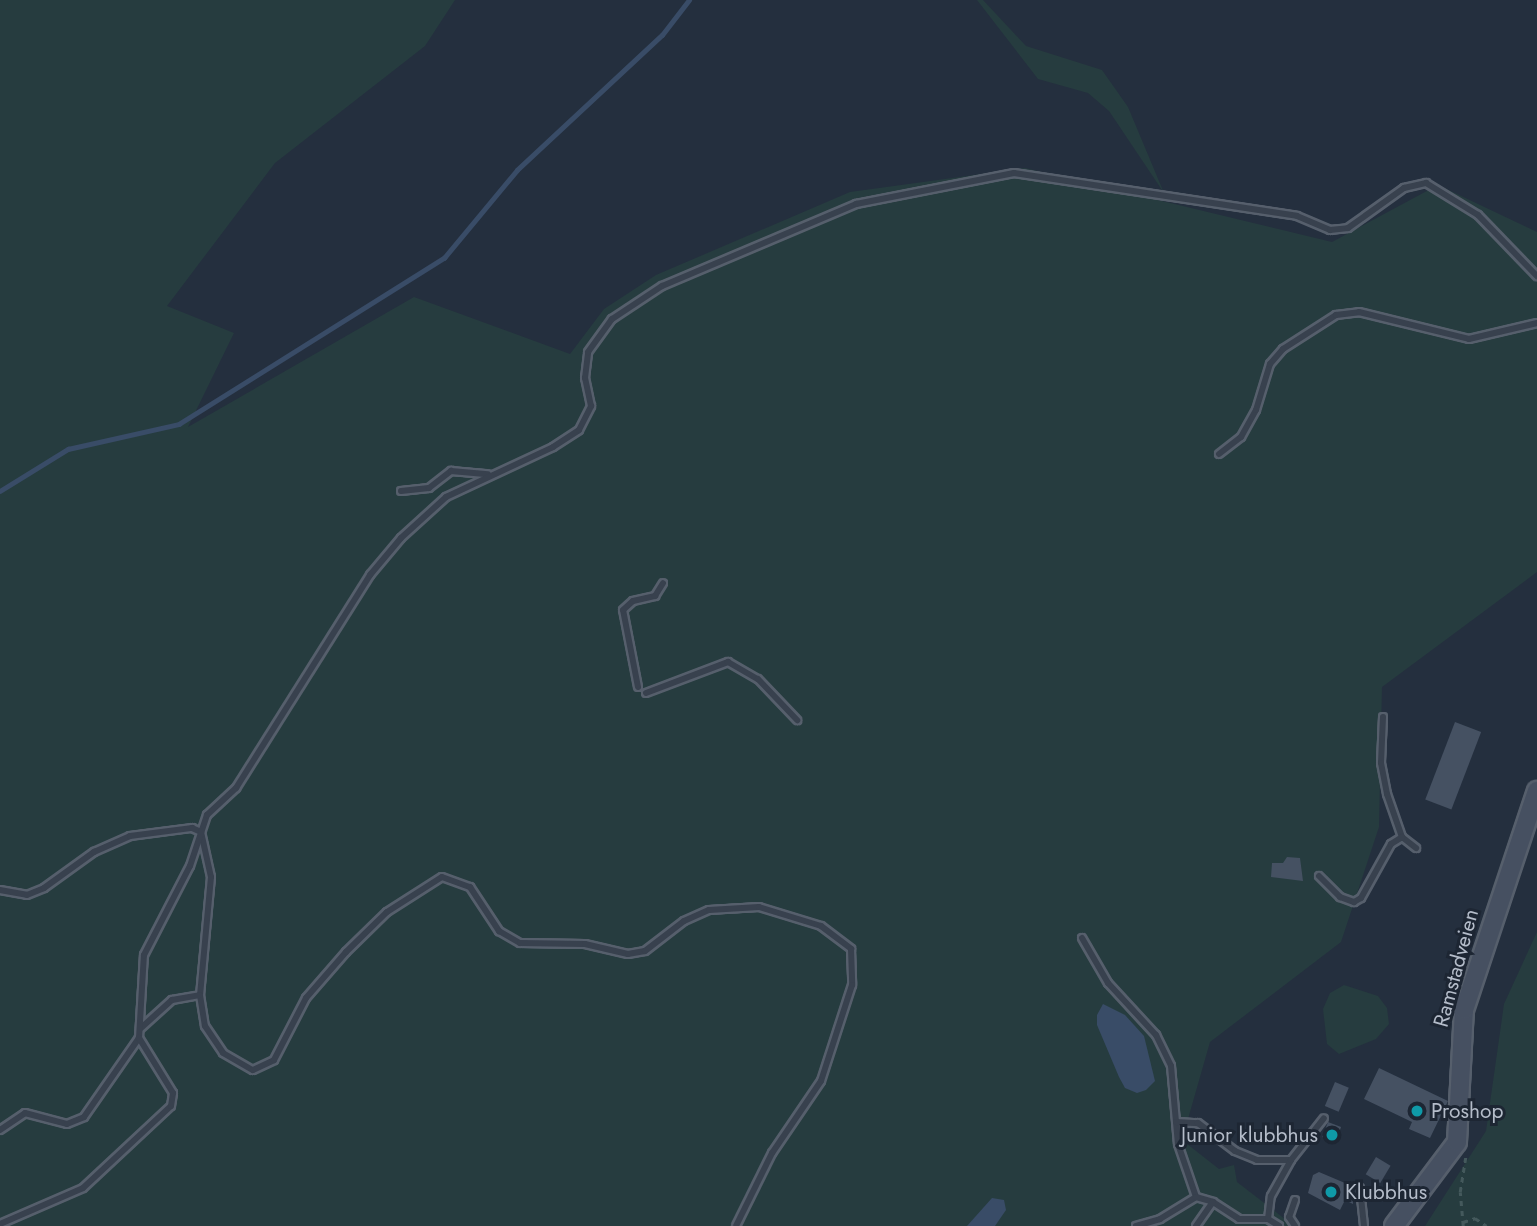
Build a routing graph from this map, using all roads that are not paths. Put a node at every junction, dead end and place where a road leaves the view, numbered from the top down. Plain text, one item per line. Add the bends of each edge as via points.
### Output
1 (1537, 275) edge
2 (1535, 325) edge
3 (1219, 454) dead end
4 (490, 474) junction
5 (401, 491) dead end
6 (663, 583) dead end
7 (638, 687) dead end
8 (646, 693) dead end
9 (1383, 717) dead end
10 (797, 720) dead end
11 (1537, 791) edge
12 (201, 832) junction
13 (1402, 837) junction
14 (1416, 848) dead end
15 (1319, 876) dead end
16 (0, 890) edge
17 (1082, 938) dead end
18 (200, 995) junction
19 (141, 1028) junction
20 (139, 1038) junction
21 (1324, 1118) dead end
22 (1176, 1122) junction
23 (0, 1130) edge
24 (1291, 1160) junction
25 (1360, 1188) dead end
26 (1196, 1197) junction
27 (1295, 1200) dead end
28 (1213, 1202) junction
29 (1268, 1219) junction
30 (0, 1224) edge
31 (736, 1226) edge
32 (1136, 1226) edge
33 (1196, 1226) edge
34 (1279, 1226) edge
35 (1295, 1226) edge
36 (1364, 1226) edge
37 (1394, 1226) edge

1 - 4 lane via 1479,215 1426,183 1404,188 1348,228 1330,230 1297,216 1043,174 1014,173 941,184 856,204 662,286 612,318 588,352 585,378 591,406 579,430 553,447
2 - 3 lane via 1469,339 1360,312 1336,315 1283,349 1270,364 1256,410 1241,437
4 - 5 lane via 451,471 429,488
4 - 12 lane via 446,497 401,538 370,575 236,788 207,815
6 - 7 lane via 655,596 633,601 623,610
8 - 10 lane via 728,662 750,673
9 - 13 lane via 1381,763
11 - 37 street, Ramstadveien via 1464,1010 1457,1142
12 - 16 lane via 192,828 130,836 94,852 44,888 27,895
12 - 18 lane via 211,877
12 - 19 lane via 190,866 144,955
13 - 14 lane
13 - 15 lane via 1391,844 1361,898 1354,902 1340,897
17 - 22 lane via 1108,983 1156,1035 1171,1066
18 - 19 lane via 172,1000
18 - 31 lane via 211,1040 239,1065 265,1068 274,1060 306,998 346,952 387,912 442,877 470,887 499,931 520,943 585,944 636,952 709,910 759,908 821,926 851,949 852,985 821,1081 772,1153
19 - 20 lane
20 - 23 lane via 84,1117 66,1124 26,1112
20 - 30 lane via 173,1093 171,1105 83,1188
21 - 24 lane
22 - 24 lane via 1198,1123 1236,1151 1257,1160
22 - 26 lane via 1178,1144
24 - 29 lane via 1271,1196
25 - 36 lane
26 - 28 lane
26 - 32 lane via 1160,1219
27 - 35 lane via 1289,1217
28 - 29 lane via 1239,1219
28 - 33 lane
29 - 34 lane

